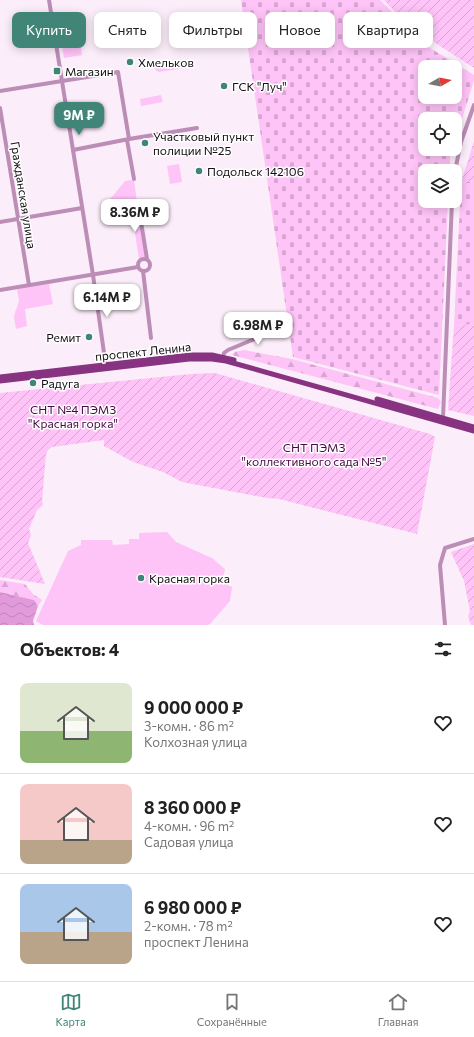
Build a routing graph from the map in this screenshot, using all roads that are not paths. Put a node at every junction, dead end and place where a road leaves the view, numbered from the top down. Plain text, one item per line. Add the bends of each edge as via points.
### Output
1 (49, 0) edge
2 (62, 81) junction
3 (0, 91) edge
4 (474, 105) edge
5 (0, 108) edge
6 (196, 128) dead end
7 (128, 140) junction
8 (73, 150) junction
9 (456, 164) edge
10 (134, 179) dead end
11 (138, 203) dead end
12 (82, 208) junction
13 (452, 208) edge
14 (18, 218) junction
15 (0, 222) edge
16 (147, 259) junction
17 (138, 267) junction
18 (143, 271) junction
19 (93, 275) junction
20 (29, 285) junction
21 (0, 290) edge
22 (288, 331) dead end
23 (151, 338) dead end
24 (223, 356) junction
25 (106, 366) junction
26 (0, 377) edge
27 (0, 381) edge
28 (445, 420) junction
29 (474, 427) edge
30 (474, 430) edge
31 (474, 539) edge
32 (445, 625) edge

1 - 2 street
2 - 3 street
2 - 7 street via 118,72
2 - 8 street
4 - 9 street
5 - 14 street, Гражданская улица
6 - 7 street
7 - 8 street
7 - 10 street
8 - 12 street
11 - 16 street
12 - 14 street
12 - 19 street
13 - 28 street
14 - 15 street
14 - 20 street, Гражданская улица
16 - 17 street via 140,261
16 - 18 street via 151,264 150,268
17 - 18 street
17 - 19 street
18 - 23 street
19 - 20 street
19 - 25 street
20 - 21 street
22 - 24 street via 264,335 228,350
24 - 25 main road, проспект Ленина via 190,355
24 - 28 main road, проспект Ленина
25 - 26 main road, проспект Ленина
25 - 27 main road, проспект Ленина
25 - 28 main road, проспект Ленина via 212,359
28 - 29 main road
28 - 30 main road
31 - 32 street via 445,548 440,565

